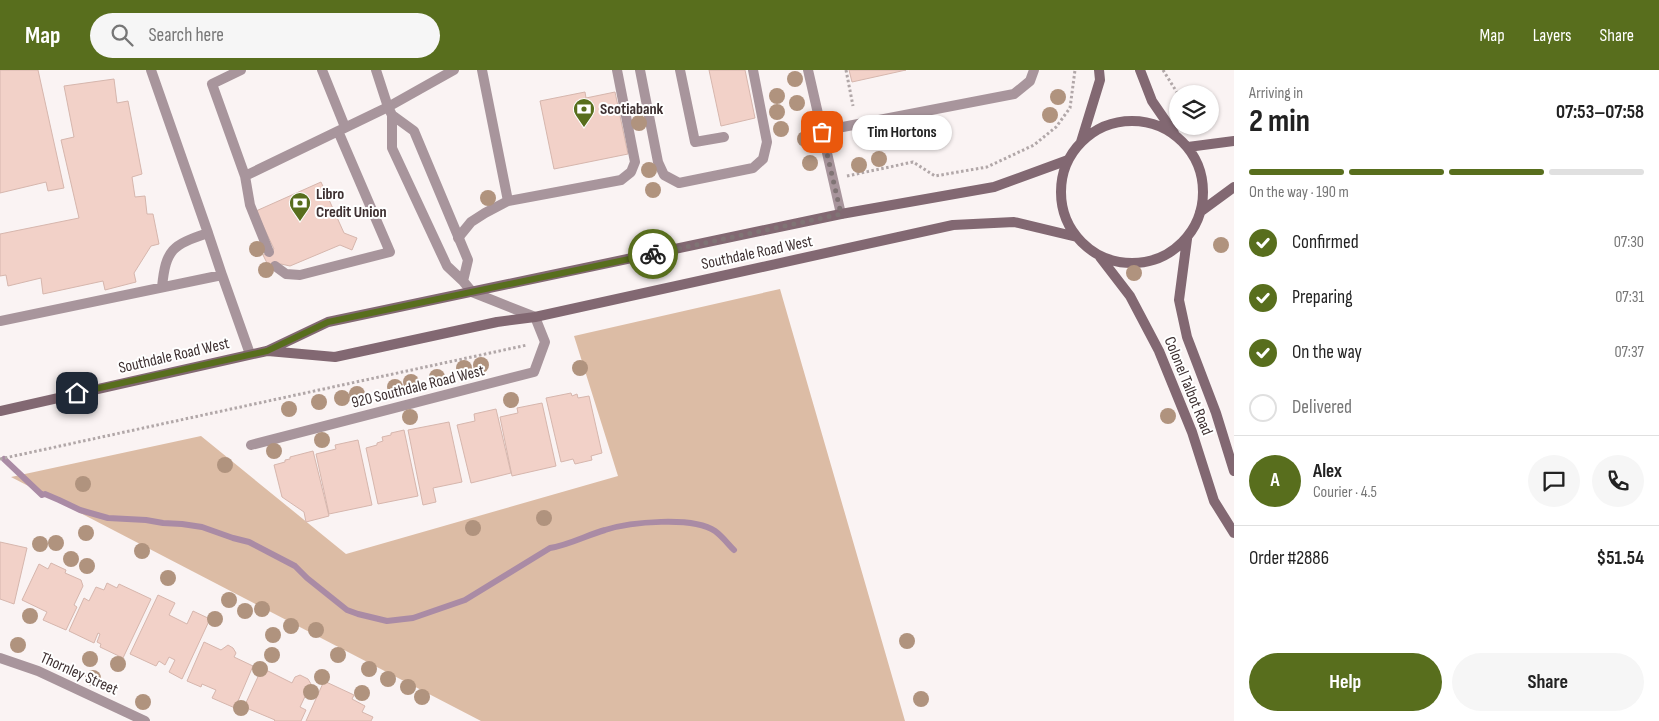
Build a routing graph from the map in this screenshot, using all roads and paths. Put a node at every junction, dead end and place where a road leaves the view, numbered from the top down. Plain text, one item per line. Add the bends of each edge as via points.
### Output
1 (151, 70) edge
2 (241, 70) edge
3 (322, 70) edge
4 (376, 70) edge
5 (454, 70) edge
6 (482, 70) edge
7 (617, 70) edge
8 (640, 70) edge
9 (680, 70) edge
10 (753, 70) edge
11 (808, 70) edge
12 (846, 70) edge
13 (1034, 70) edge
14 (1075, 70) edge
15 (1099, 70) edge
16 (1140, 70) edge
17 (1163, 70) edge
18 (1172, 85) edge
19 (853, 106) dead end
20 (390, 111) junction
21 (342, 129) junction
22 (822, 132) junction
23 (724, 136) dead end
24 (1178, 140) junction
25 (1234, 141) edge
26 (1081, 142) junction
27 (1188, 147) junction
28 (1068, 160) junction
29 (245, 176) junction
30 (833, 179) junction
31 (1234, 187) edge
32 (508, 201) junction
33 (1200, 212) junction
34 (841, 214) junction
35 (208, 233) junction
36 (1077, 237) junction
37 (458, 238) junction
38 (1187, 238) junction
39 (269, 252) dead end
40 (1100, 256) junction
41 (275, 266) dead end
42 (222, 275) junction
43 (463, 281) junction
44 (162, 287) junction
45 (472, 292) junction
46 (535, 317) junction
47 (0, 321) edge
48 (545, 342) junction
49 (267, 351) junction
50 (250, 354) junction
51 (0, 411) edge
52 (252, 445) dead end
53 (0, 460) edge
54 (1234, 471) edge
55 (1234, 533) edge
56 (0, 658) edge
57 (145, 721) edge

1 - 35 street
2 - 29 street via 212,84
3 - 21 street
4 - 20 street
5 - 20 street
6 - 32 street
7 - 32 street via 635,162 630,172 621,180
8 - 10 street via 658,162 664,175 679,183 753,168 763,159 767,142
9 - 23 street via 695,142
11 - 22 street
12 - 19 path
13 - 22 street via 1030,81 1014,94
14 - 30 path via 1070,108 1056,127 1034,146 987,167 936,176 913,162
15 - 26 main road via 1100,80
16 - 24 main road via 1152,101
17 - 18 path
20 - 21 street
20 - 37 street via 414,131
20 - 43 street via 392,148 446,266
21 - 29 street
21 - 41 street via 390,252 300,275 286,274
22 - 30 street
24 - 26 main road via 1169,131 1146,122 1121,122 1100,129
24 - 27 main road
25 - 27 main road
26 - 28 main road
27 - 33 main road via 1200,169 1204,193
28 - 34 main road, Southdale Road West via 994,187
28 - 36 main road via 1061,182 1061,204 1068,226
29 - 39 street via 250,205
30 - 34 street
31 - 33 main road
32 - 37 street via 471,222
33 - 38 main road
34 - 45 main road, Southdale Road West
35 - 42 street
35 - 44 street via 184,241 168,255
36 - 40 main road
36 - 46 main road, Southdale Road West via 1014,222 953,225
37 - 43 street via 468,260
38 - 40 main road via 1168,254 1145,263 1122,263
38 - 54 main road, Colonel Talbot Road via 1179,300 1187,337
40 - 55 main road, Colonel Talbot Road via 1130,296 1159,351 1192,432 1214,501
42 - 44 street
42 - 50 street
43 - 45 street
44 - 47 street
45 - 46 street
45 - 49 main road, Southdale Road West via 328,322
46 - 48 street
46 - 49 main road, Southdale Road West via 497,322 335,357
48 - 52 street, 920 Southdale Road West via 534,372
48 - 53 path
49 - 50 main road, Southdale Road West
50 - 51 main road, Southdale Road West
56 - 57 street, Thornley Street via 38,671

